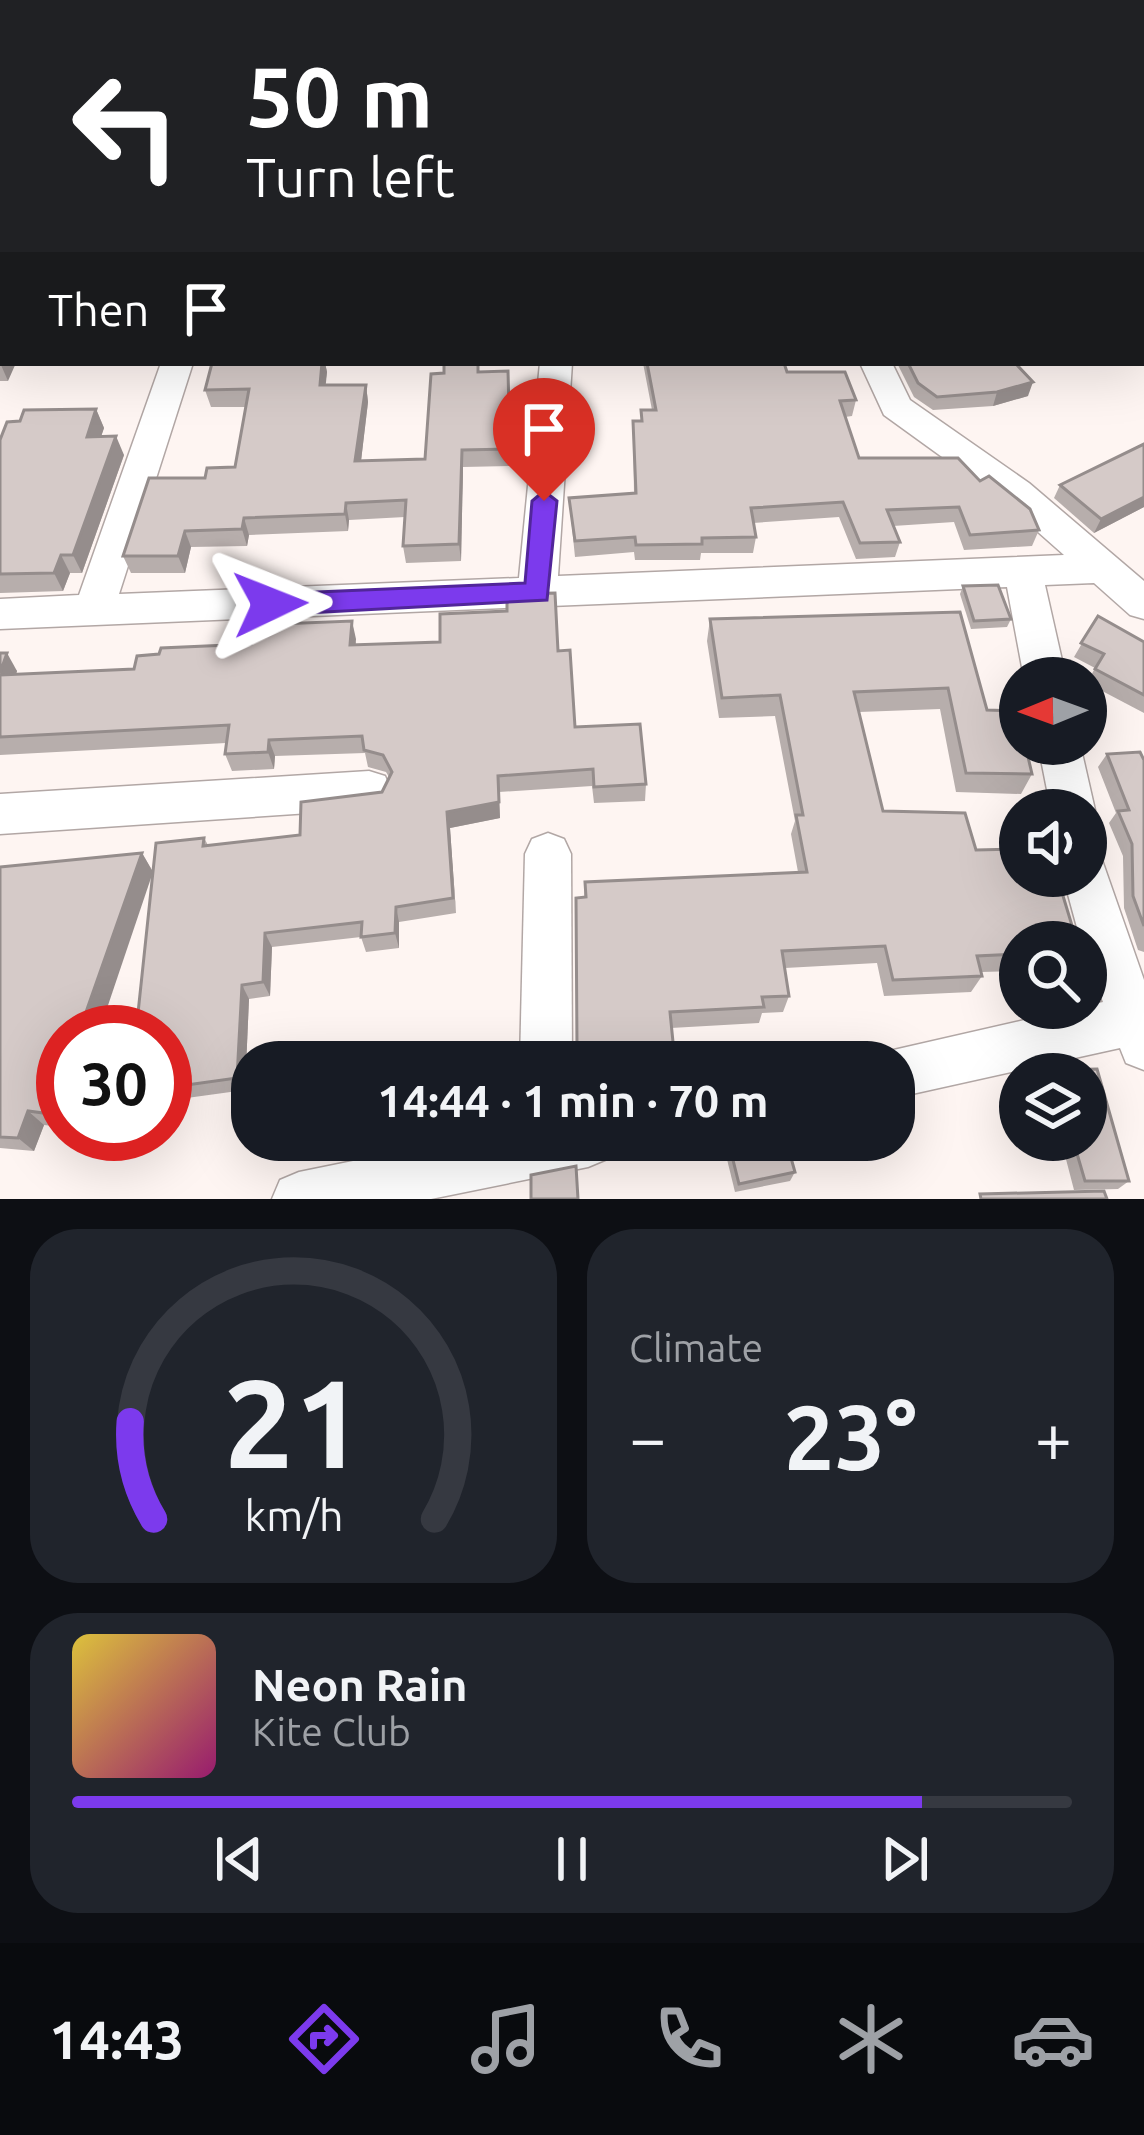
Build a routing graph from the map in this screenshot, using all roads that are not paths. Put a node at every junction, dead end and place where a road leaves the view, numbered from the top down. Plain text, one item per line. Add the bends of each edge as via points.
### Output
1 (175, 366) edge
2 (556, 366) edge
3 (878, 366) edge
4 (1098, 568) junction
5 (1023, 572) junction
6 (537, 592) junction
7 (1144, 604) edge
8 (92, 612) junction
9 (0, 614) edge
10 (1041, 657) edge
11 (369, 790) edge
12 (0, 814) edge
13 (548, 854) dead end
14 (1091, 897) edge
15 (1140, 1032) edge
16 (546, 1041) edge
17 (915, 1069) edge
18 (476, 1161) edge
19 (299, 1199) edge

1 - 8 street
2 - 6 street
3 - 4 street via 896,407 1016,493
4 - 5 street
4 - 7 street
5 - 6 street
5 - 10 street
6 - 8 street
8 - 9 street
11 - 12 street
13 - 16 street
14 - 15 street
15 - 17 street
18 - 19 street

